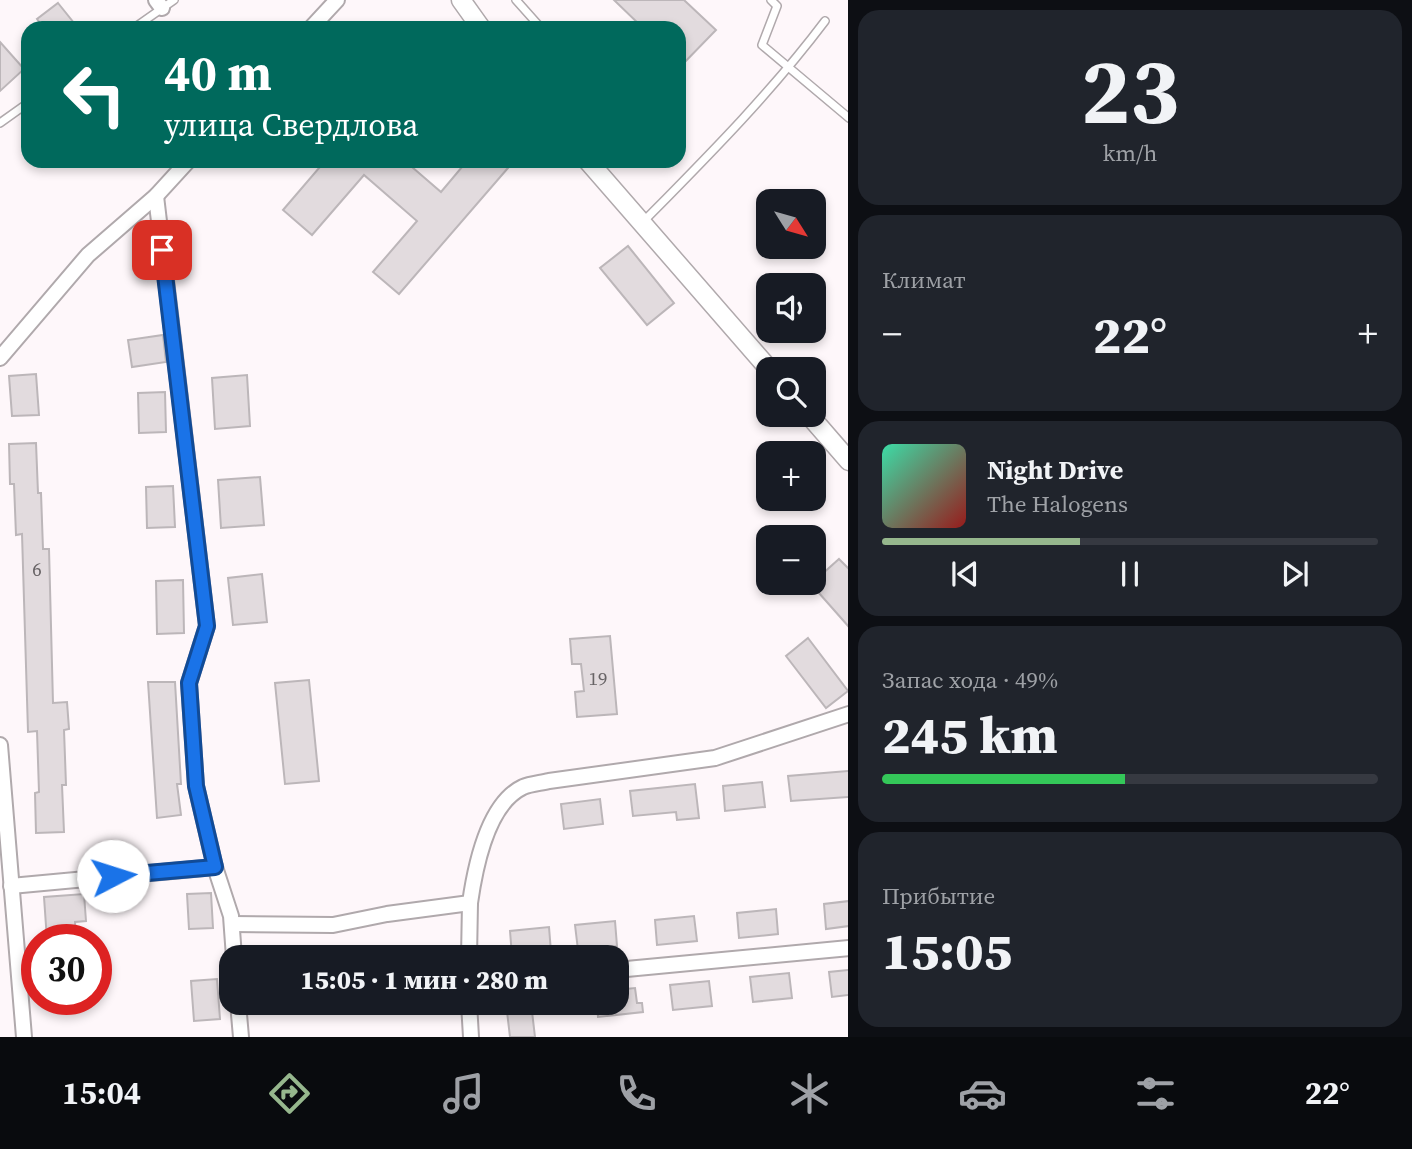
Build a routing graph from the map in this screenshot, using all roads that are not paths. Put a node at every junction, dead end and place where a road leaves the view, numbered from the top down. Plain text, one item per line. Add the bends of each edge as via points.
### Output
1 (337, 0) edge
2 (461, 0) edge
3 (516, 0) edge
4 (771, 0) edge
5 (164, 3) edge
6 (142, 21) edge
7 (318, 21) edge
8 (476, 21) edge
9 (535, 21) edge
10 (825, 22) dead end
11 (790, 68) junction
12 (21, 108) edge
13 (848, 117) edge
14 (0, 123) edge
15 (182, 168) edge
16 (594, 168) edge
17 (156, 196) junction
18 (642, 223) junction
19 (759, 357) edge
20 (0, 358) edge
21 (819, 427) edge
22 (848, 460) edge
23 (848, 714) edge
24 (0, 745) edge
25 (215, 867) junction
26 (12, 886) junction
27 (470, 903) junction
28 (232, 924) junction
29 (233, 945) edge
30 (469, 945) edge
31 (848, 948) edge
32 (629, 969) edge
33 (239, 1015) edge
34 (470, 1015) edge
35 (24, 1037) edge
36 (241, 1037) edge
37 (471, 1037) edge

1 - 7 street
2 - 8 street
3 - 9 lane
4 - 11 lane via 777,6 762,45
5 - 6 lane
10 - 11 lane
11 - 13 lane
11 - 18 lane
12 - 14 lane
15 - 17 street
16 - 18 street
17 - 20 street via 88,255
17 - 25 street via 207,626 189,683 196,786
18 - 19 street
21 - 22 street
23 - 27 street via 715,758 522,787 502,804 489,827
24 - 26 street
25 - 26 street
25 - 28 street
26 - 35 street
27 - 28 street via 333,925
27 - 30 street
28 - 29 street
31 - 32 street
33 - 36 street
34 - 37 street

